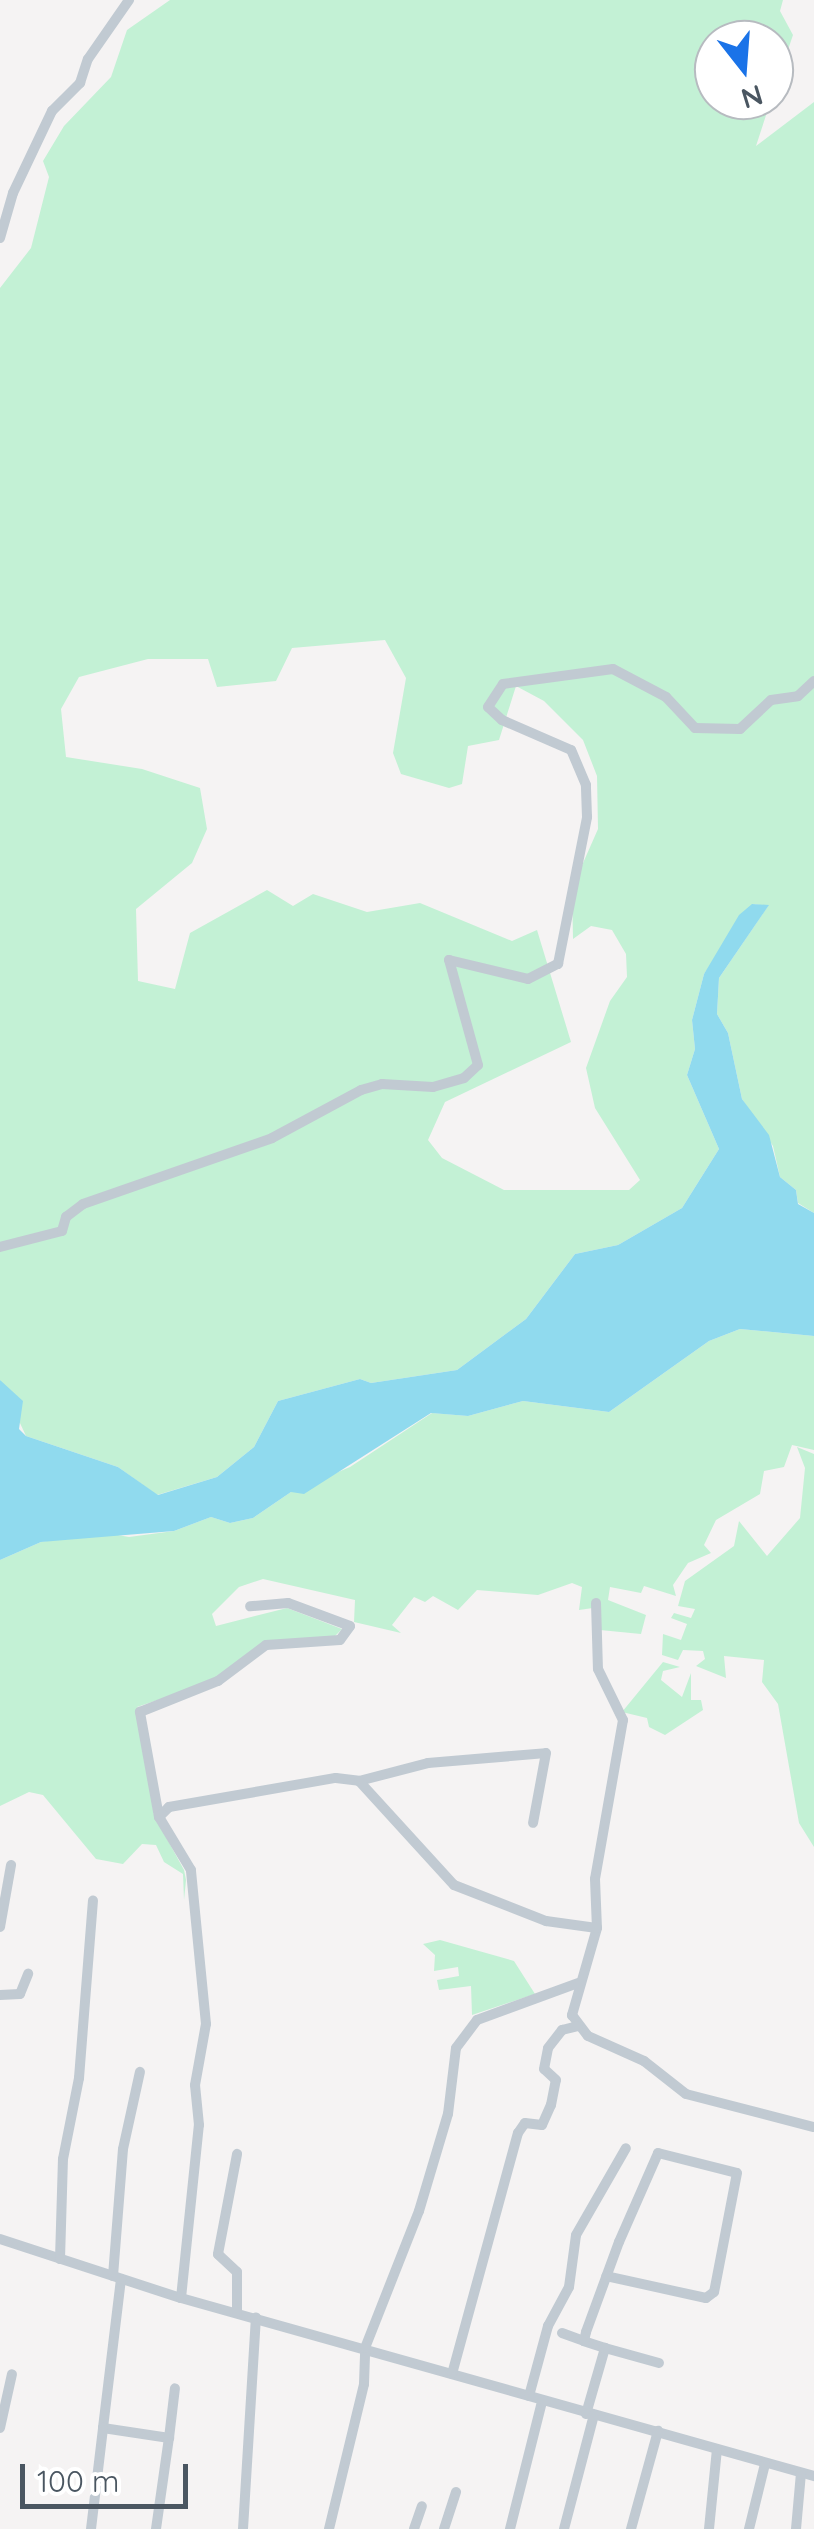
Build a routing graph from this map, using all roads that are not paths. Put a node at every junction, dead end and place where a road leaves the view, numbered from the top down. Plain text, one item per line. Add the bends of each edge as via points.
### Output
1 (128, 0) edge
2 (0, 238) edge
3 (814, 681) edge
4 (0, 1247) edge
5 (596, 1603) dead end
6 (250, 1606) dead end
7 (359, 1781) junction
8 (160, 1817) junction
9 (534, 1823) dead end
10 (10, 1865) dead end
11 (93, 1901) dead end
12 (0, 1927) edge
13 (597, 1928) junction
14 (28, 1974) dead end
15 (578, 1983) junction
16 (0, 1995) edge
17 (578, 2026) junction
18 (140, 2072) dead end
19 (814, 2127) edge
20 (626, 2148) dead end
21 (237, 2154) dead end
22 (0, 2239) edge
23 (60, 2259) junction
24 (606, 2276) junction
25 (117, 2277) junction
26 (180, 2298) junction
27 (237, 2312) junction
28 (256, 2317) junction
29 (562, 2334) dead end
30 (584, 2341) junction
31 (364, 2348) junction
32 (605, 2348) junction
33 (660, 2363) dead end
34 (12, 2374) dead end
35 (452, 2374) junction
36 (175, 2388) dead end
37 (529, 2396) junction
38 (542, 2402) junction
39 (590, 2414) junction
40 (0, 2428) edge
41 (103, 2428) junction
42 (658, 2431) junction
43 (169, 2438) junction
44 (717, 2449) junction
45 (765, 2464) junction
46 (800, 2472) junction
47 (814, 2476) edge
48 (456, 2492) dead end
49 (422, 2506) dead end
50 (90, 2529) edge
51 (156, 2529) edge
52 (243, 2529) edge
53 (329, 2529) edge
54 (414, 2529) edge
55 (444, 2529) edge
56 (510, 2529) edge
57 (564, 2529) edge
58 (631, 2529) edge
59 (710, 2529) edge
60 (748, 2529) edge
61 (796, 2529) edge

1 - 2 street via 88,59 80,83 52,111 13,193
3 - 4 street via 798,696 771,700 740,729 695,728 666,697 613,669 503,684 488,707 502,720 571,750 586,785 587,817 558,964 528,978 450,960 478,1065 464,1078 433,1087 382,1084 361,1090 272,1138 83,1204 66,1217 62,1231
5 - 13 street via 598,1669 624,1720 595,1879
6 - 8 street via 288,1603 350,1626 340,1640 266,1644 218,1681 140,1712
7 - 8 street via 336,1778 169,1806
7 - 9 street via 428,1763 546,1753
7 - 13 street via 454,1885 546,1921
8 - 26 street via 191,1870 206,2024
10 - 12 street
11 - 23 street via 79,2078 63,2159
13 - 15 street
14 - 16 street via 20,1994
15 - 17 street via 572,2004
15 - 31 street via 477,2020 456,2048 448,2114 419,2211
17 - 19 street via 644,2061 686,2094
17 - 35 street via 562,2030 548,2048 544,2069 556,2080 552,2105 542,2125 526,2122 518,2134
18 - 25 street via 123,2149
20 - 37 street via 576,2235 569,2287 548,2326
21 - 27 street via 218,2254 236,2272
22 - 23 street
23 - 25 street
24 - 24 street via 658,2154 737,2172 714,2292 706,2298
24 - 30 street
25 - 26 street
25 - 41 street
26 - 27 street
27 - 28 street
28 - 31 street
28 - 52 street
29 - 30 street
30 - 32 street
31 - 35 street
31 - 53 street via 364,2384
32 - 33 street
32 - 39 street
34 - 40 street
35 - 37 street
36 - 43 street
37 - 38 street
38 - 39 street
38 - 56 street
39 - 42 street
39 - 57 street
41 - 43 street
41 - 50 street
42 - 44 street
42 - 58 street
43 - 51 street
44 - 45 street
44 - 59 street
45 - 46 street
45 - 60 street
46 - 47 street
46 - 61 street
48 - 55 street
49 - 54 street

